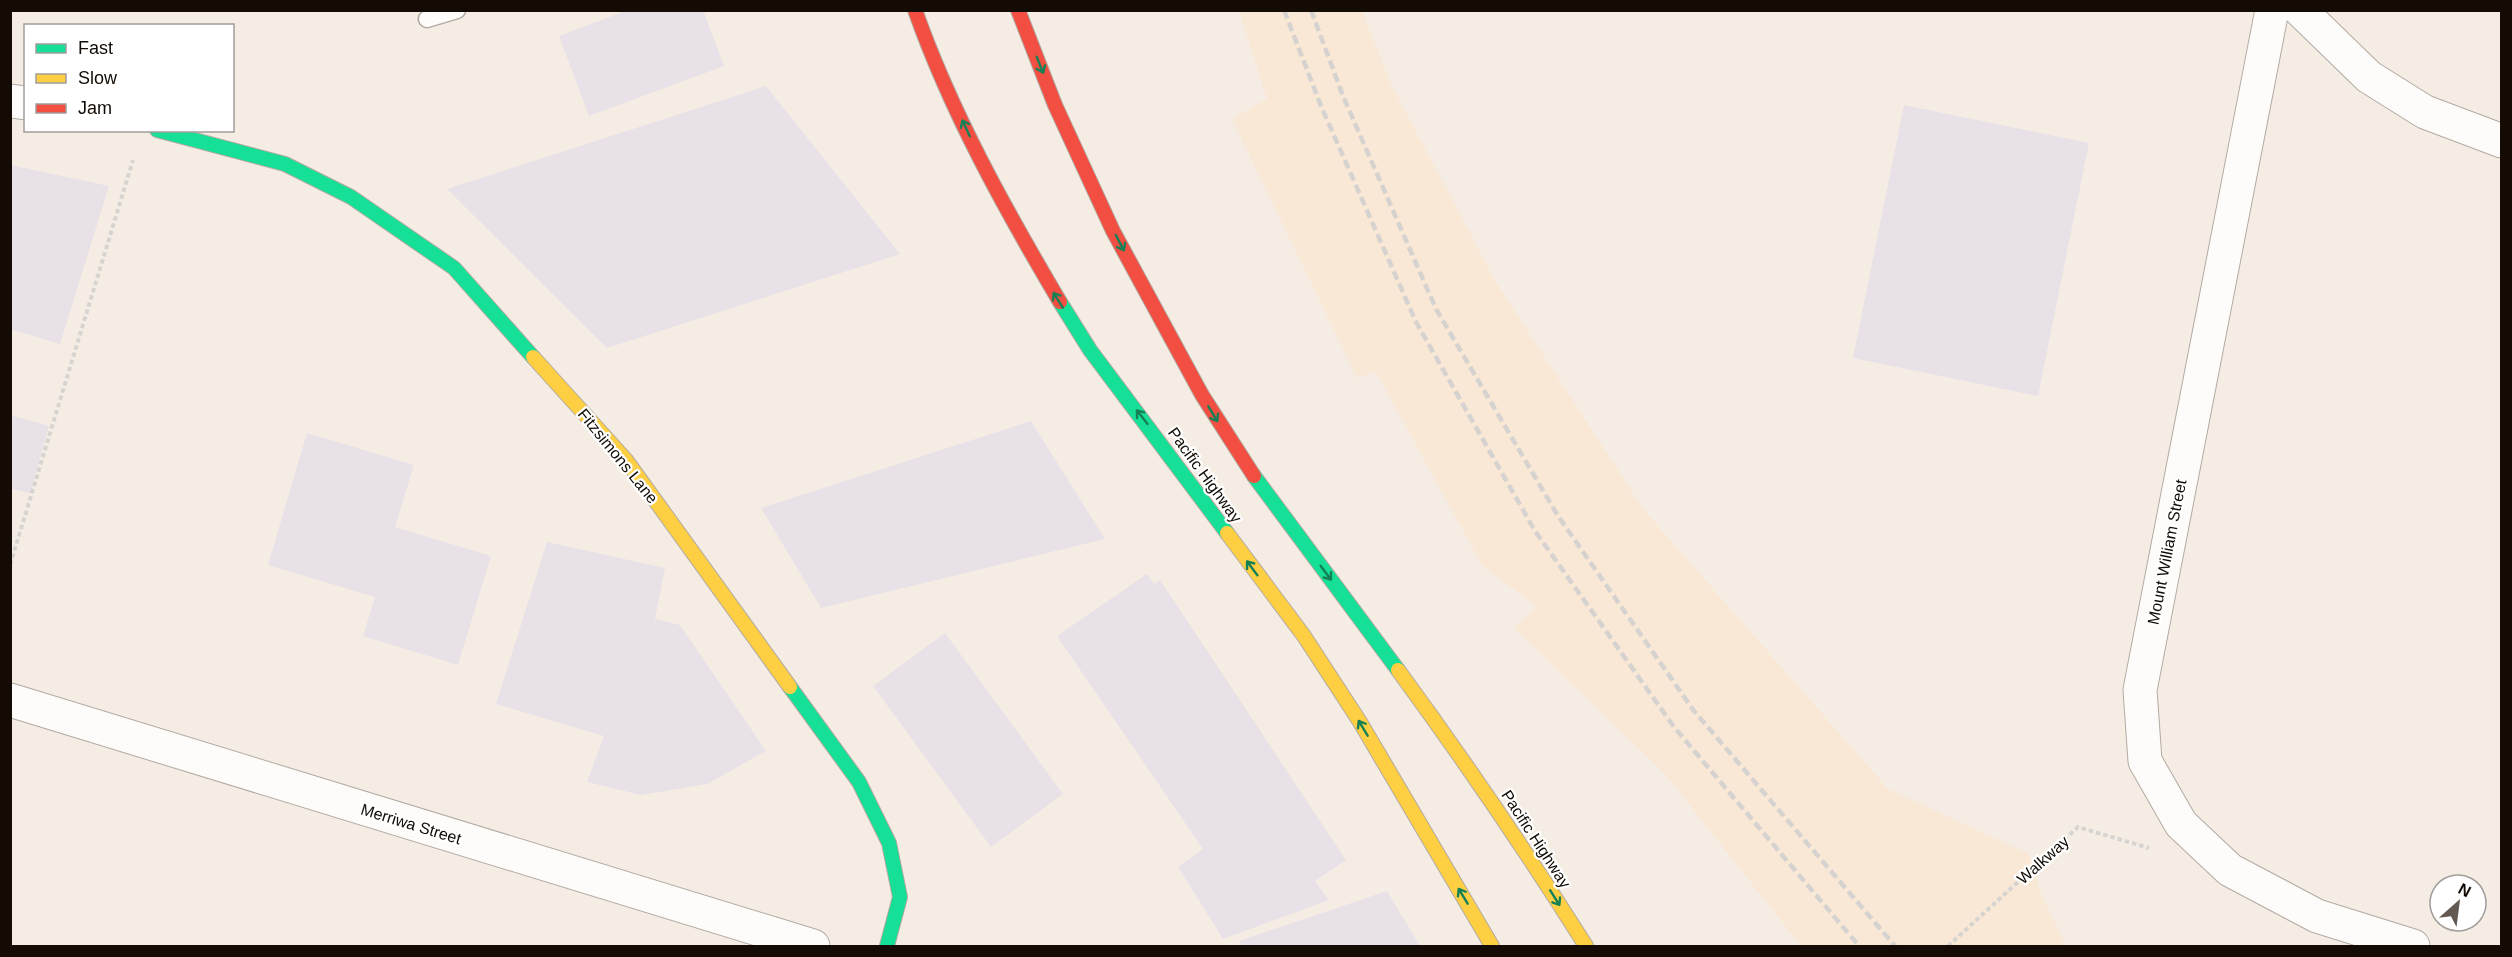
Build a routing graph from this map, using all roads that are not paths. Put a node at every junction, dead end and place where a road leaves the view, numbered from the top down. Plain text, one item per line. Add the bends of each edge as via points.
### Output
1 (457, 10) edge
2 (915, 10) edge
3 (1018, 10) edge
4 (2272, 10) edge
5 (2300, 10) edge
6 (427, 18) dead end
7 (165, 132) edge
8 (2502, 141) edge
9 (10, 700) edge
10 (813, 946) edge
11 (887, 946) edge
12 (1492, 946) edge
13 (1586, 946) edge
14 (2413, 946) edge

1 - 6 lane
12 -> 2 main road, Pacific Highway via 1360,722 1304,636 1090,350 1060,304 968,134
3 -> 13 main road, Pacific Highway via 1055,105 1113,231 1202,395 1241,459 1462,757
4 - 14 street, Mount William Street via 2140,690 2145,761 2181,825 2230,870 2317,916
5 - 8 street via 2369,77 2425,112
7 - 11 main road, Fitzsimons Lane via 285,164 351,197 454,268 626,460 859,782 889,843 900,897
9 - 10 street, Merriwa Street

